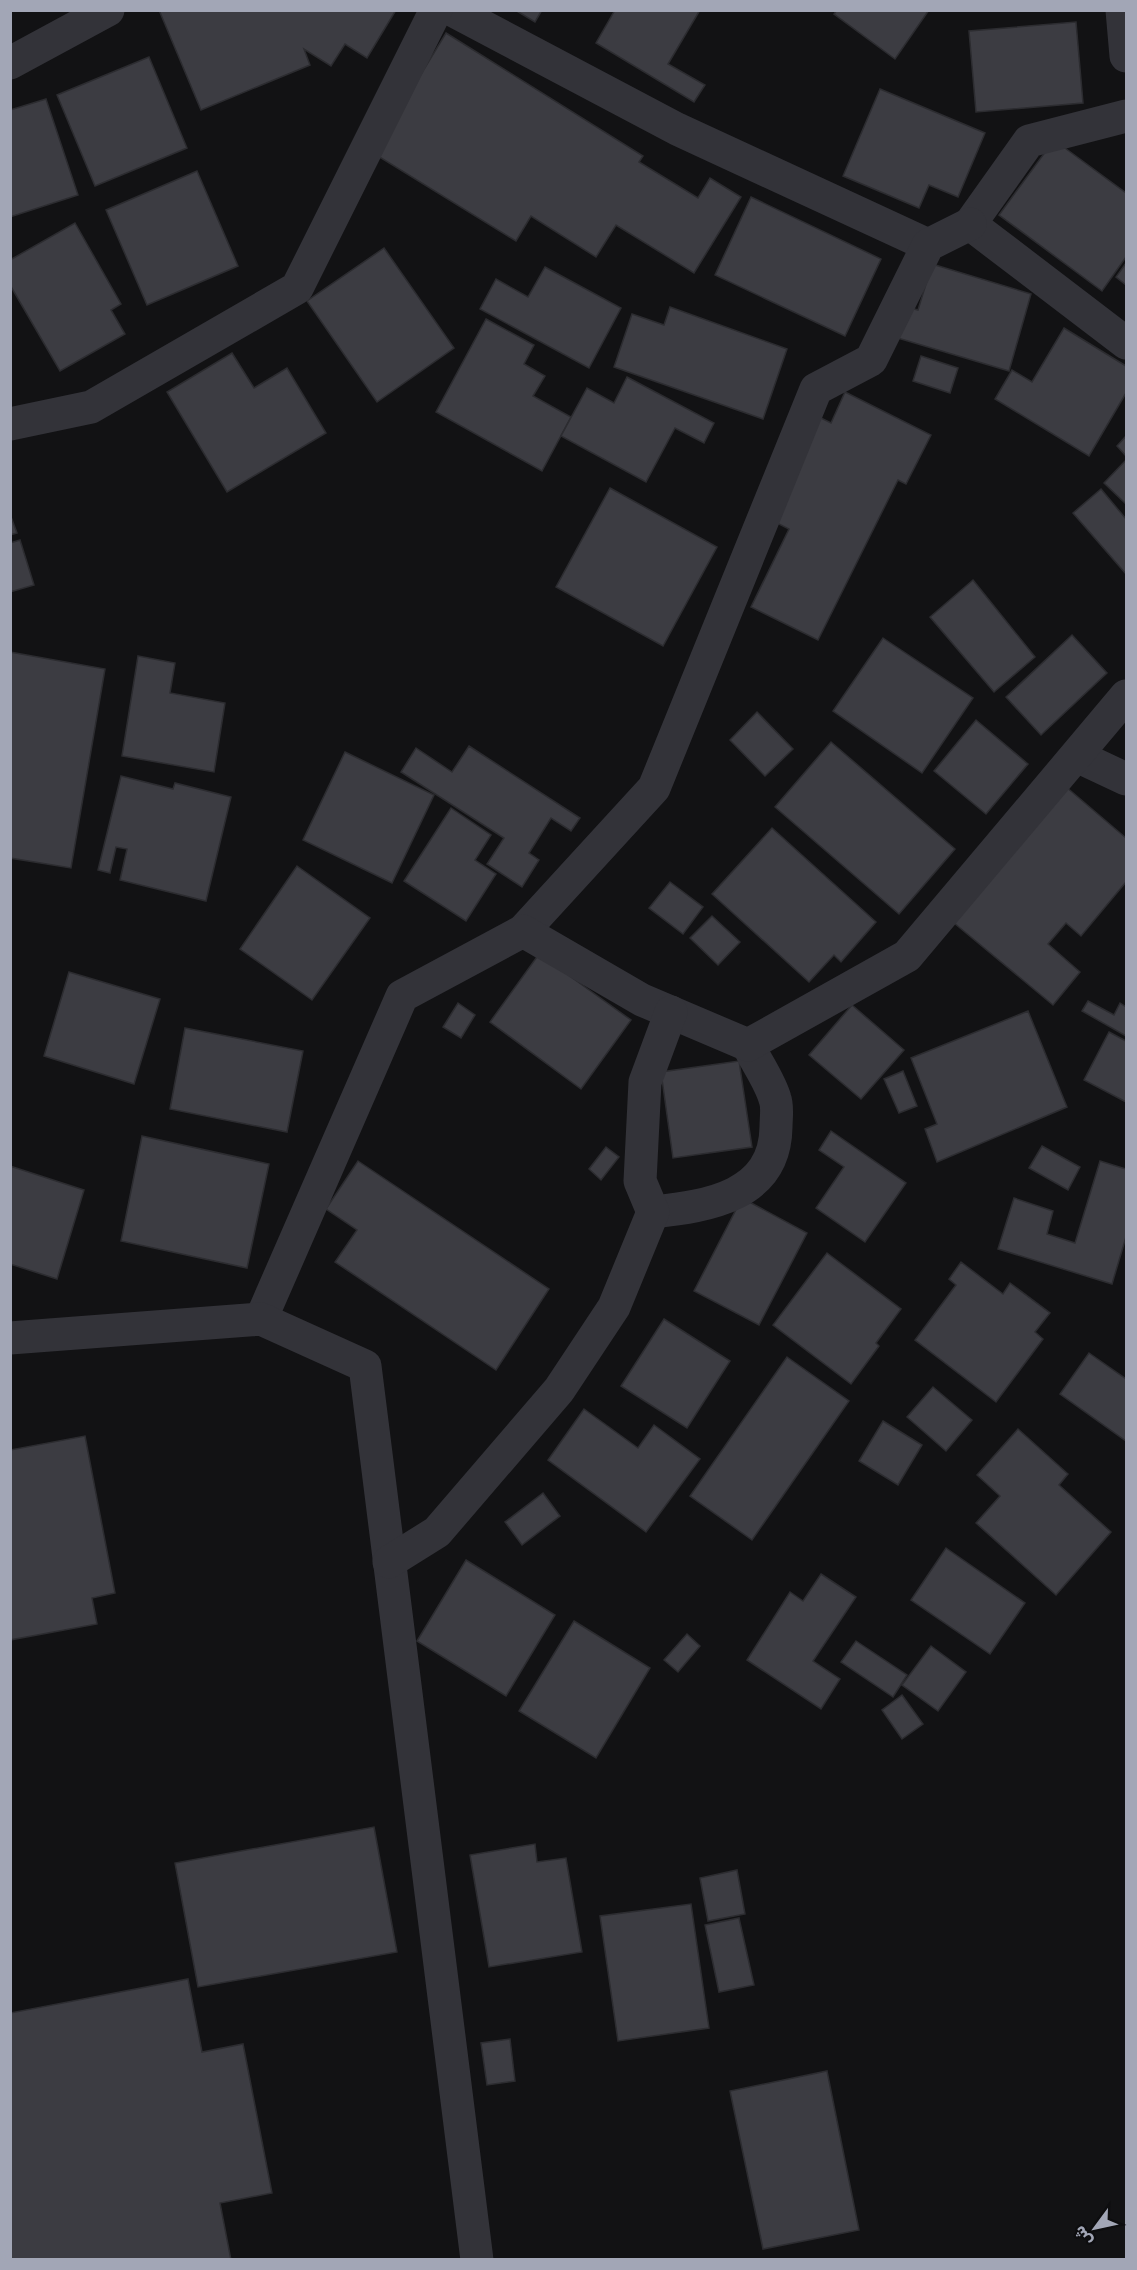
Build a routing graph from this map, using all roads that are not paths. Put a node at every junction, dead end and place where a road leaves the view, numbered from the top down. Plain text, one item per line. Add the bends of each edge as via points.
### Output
1 (108, 10) edge
2 (436, 10) edge
3 (452, 10) edge
4 (1122, 10) edge
5 (1126, 56) edge
6 (10, 63) edge
7 (1126, 116) edge
8 (970, 224) junction
9 (928, 245) junction
10 (1126, 343) edge
11 (10, 424) edge
12 (1126, 696) edge
13 (1077, 756) junction
14 (1126, 779) edge
15 (523, 931) junction
16 (672, 1012) junction
17 (748, 1045) junction
18 (653, 1212) junction
19 (261, 1319) junction
20 (10, 1338) edge
21 (389, 1562) junction
22 (477, 2259) edge

1 - 6 street
2 - 11 street via 297,288 91,407
3 - 9 street via 677,129
4 - 5 street
7 - 8 street via 1029,141
8 - 9 street
8 - 10 street
9 - 15 street via 871,360 816,390 654,788
12 - 13 street
13 - 14 street
13 - 17 street via 907,956
15 - 16 street via 642,1000
15 - 19 street via 402,996
16 - 17 street
16 - 18 street via 645,1082 640,1181
17 - 18 street via 776,1100 776,1144 764,1170 746,1188 722,1200
18 - 21 street via 614,1307 559,1390 437,1532
19 - 20 street
19 - 21 street via 364,1366
21 - 22 street

